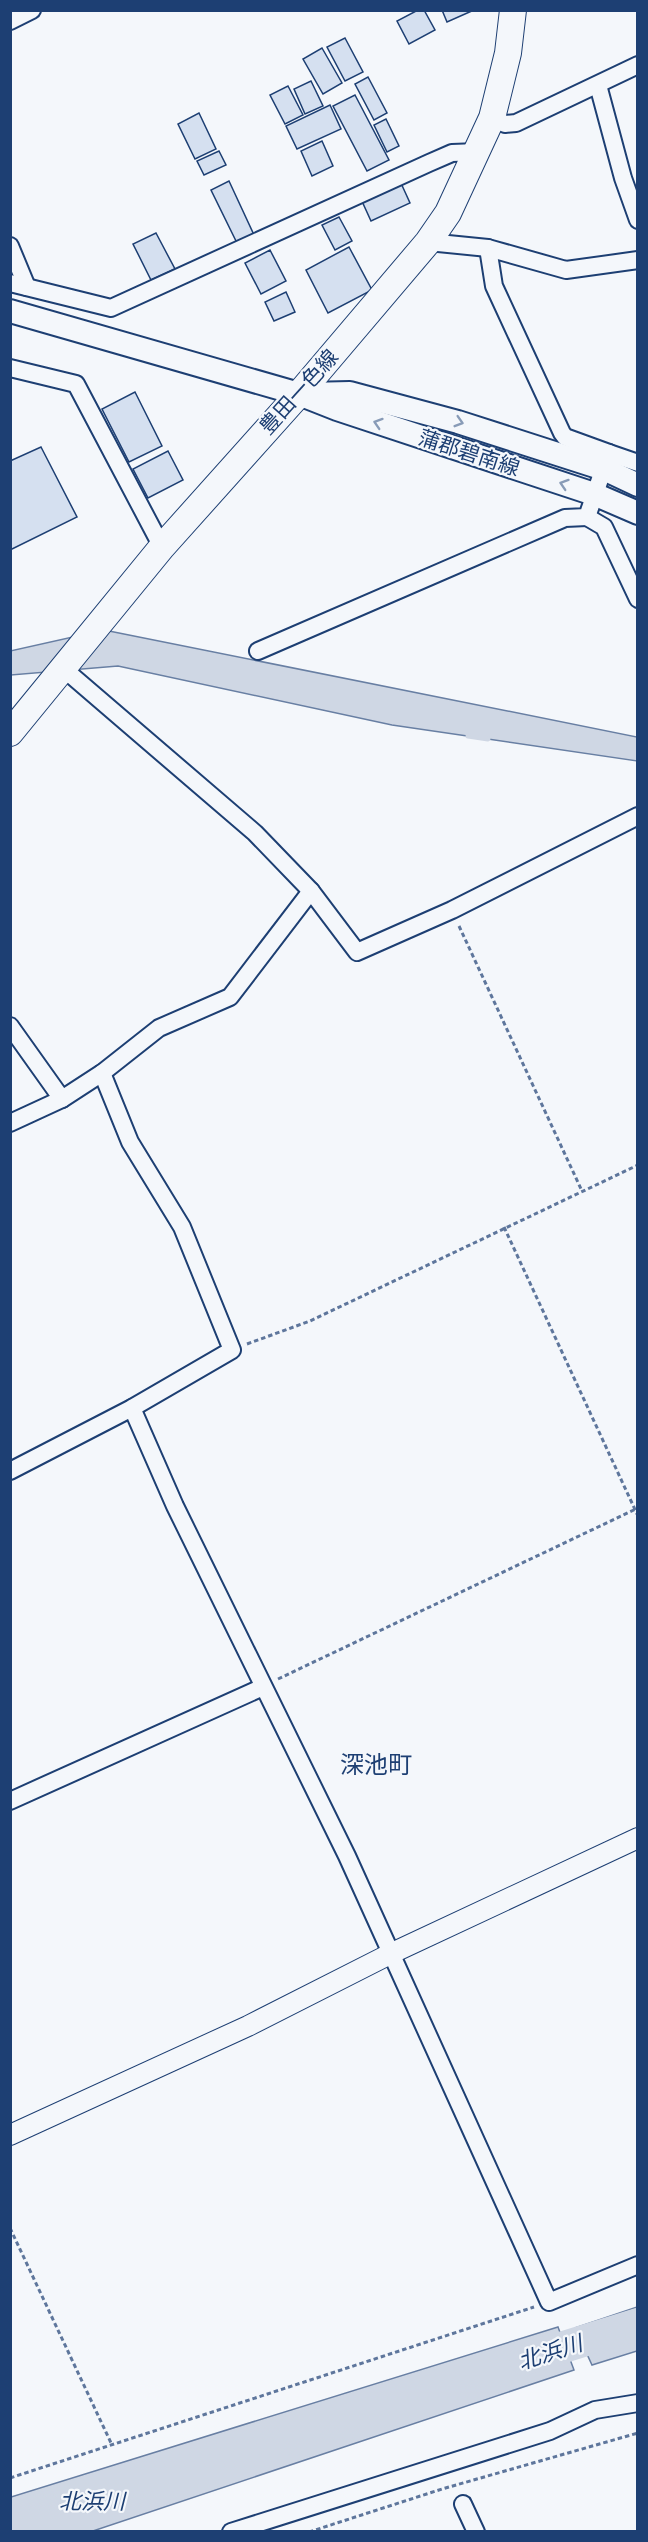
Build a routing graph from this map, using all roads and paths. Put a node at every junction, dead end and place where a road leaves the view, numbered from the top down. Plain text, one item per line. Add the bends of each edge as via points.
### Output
1 (32, 10) edge
2 (513, 10) edge
3 (10, 21) edge
4 (638, 65) edge
5 (598, 85) junction
6 (492, 118) junction
7 (478, 152) junction
8 (638, 220) edge
9 (428, 242) junction
10 (10, 246) edge
11 (488, 248) junction
12 (638, 260) edge
13 (19, 285) edge
14 (11, 311) edge
15 (10, 368) edge
16 (300, 394) junction
17 (606, 461) junction
18 (638, 463) edge
19 (638, 485) edge
20 (594, 494) junction
21 (638, 513) edge
22 (587, 517) junction
23 (162, 547) junction
24 (638, 598) edge
25 (258, 651) dead end
26 (64, 669) junction
27 (10, 733) edge
28 (638, 816) edge
29 (311, 891) junction
30 (452, 910) junction
31 (10, 1026) edge
32 (102, 1073) junction
33 (62, 1100) junction
34 (10, 1123) edge
35 (638, 1165) edge
36 (582, 1191) junction
37 (504, 1227) junction
38 (232, 1350) junction
39 (132, 1408) junction
40 (10, 1472) edge
41 (636, 1509) edge
42 (638, 1516) edge
43 (263, 1687) junction
44 (10, 1801) edge
45 (638, 1838) edge
46 (390, 1954) junction
47 (10, 2135) edge
48 (10, 2228) edge
49 (638, 2265) edge
50 (549, 2302) junction
51 (638, 2403) edge
52 (638, 2433) edge
53 (112, 2445) junction
54 (10, 2478) edge
55 (463, 2504) dead end
56 (231, 2532) edge
57 (309, 2532) edge
58 (476, 2532) edge

1 - 3 street
2 - 6 main road, 豊田一色線 via 508,53
4 - 5 street
5 - 6 street via 516,123 505,124
5 - 8 street
6 - 7 main road, 豊田一色線
7 - 9 main road, 豊田一色線 via 448,213
7 - 13 street via 452,153 111,308
9 - 11 street
9 - 16 main road, 豊田一色線
10 - 13 street
11 - 12 street via 566,270
11 - 17 street via 494,286 562,433
14 - 16 main road, 蒲郡碧南線
15 - 23 street via 76,384
16 -> 17 main road, 蒲郡碧南線 via 350,393
20 -> 16 main road, 蒲郡碧南線 via 337,410
16 - 23 main road, 豊田一色線
17 - 18 street
17 - 19 main road, 蒲郡碧南線
17 - 20 street
20 - 21 main road, 蒲郡碧南線
20 - 22 street
22 - 24 street via 604,527
22 - 25 street via 565,518
23 - 26 main road, 豊田一色線
26 - 27 main road, 豊田一色線
26 - 29 street via 255,833
28 - 30 street
29 - 30 street via 357,952
29 - 32 street via 230,997 159,1028
30 - 36 path
31 - 33 street
32 - 33 street
32 - 38 street via 130,1142 182,1227
33 - 34 street
35 - 36 path
36 - 37 path
37 - 38 path via 310,1321
37 - 41 path
38 - 39 street
39 - 40 street
39 - 43 street
41 - 42 path
41 - 43 path
43 - 44 street
43 - 46 street via 347,1856
45 - 46 street
46 - 47 street via 248,2026
46 - 50 street
48 - 53 path
49 - 50 street
50 - 53 path
51 - 56 street via 594,2410 550,2432
52 - 57 path
53 - 54 path
55 - 58 street

